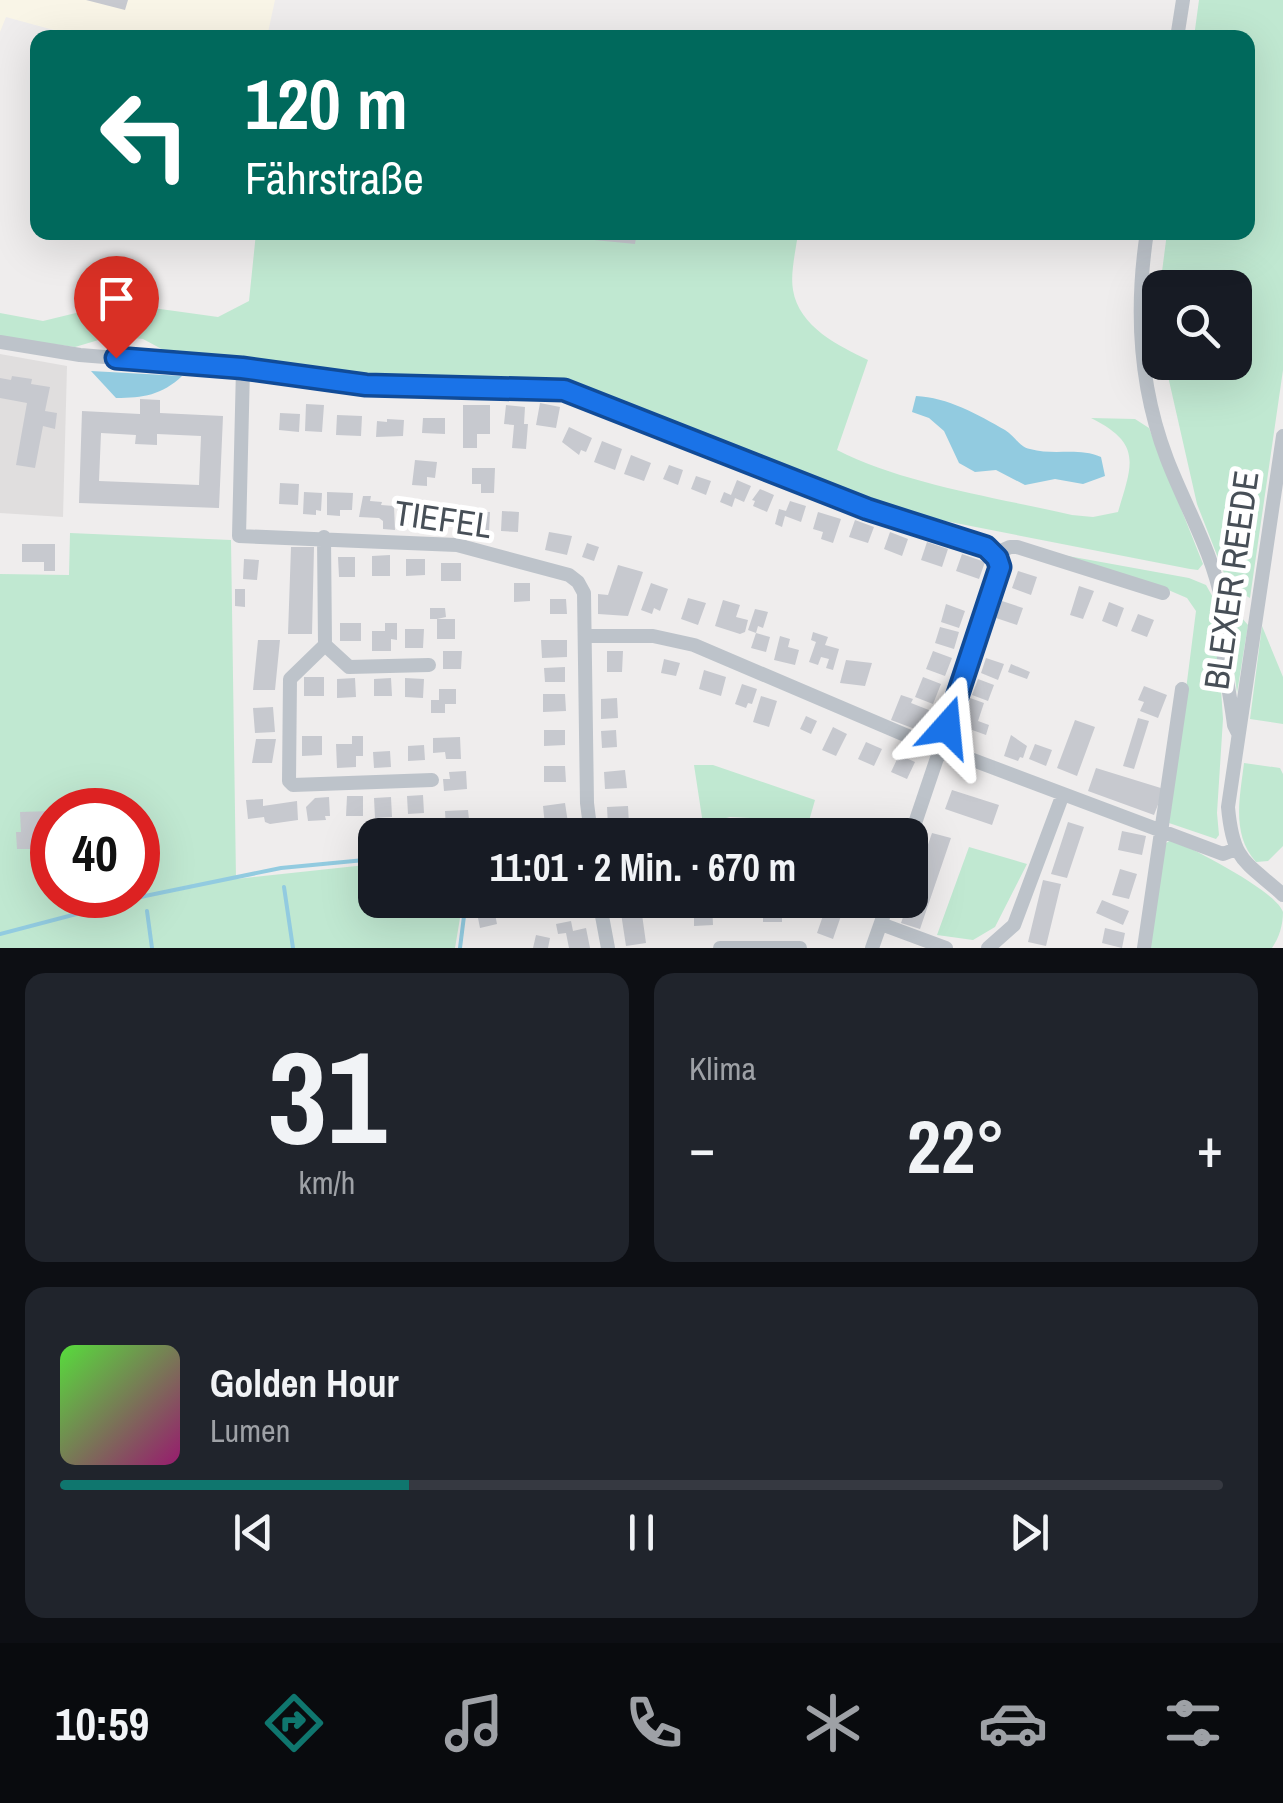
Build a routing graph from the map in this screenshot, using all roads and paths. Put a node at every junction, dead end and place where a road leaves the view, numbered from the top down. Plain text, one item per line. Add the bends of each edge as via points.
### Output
1 (1183, 0) edge
2 (1178, 30) edge
3 (1146, 240) edge
4 (0, 342) edge
5 (242, 368) junction
6 (1283, 436) edge
7 (324, 538) junction
8 (994, 554) junction
9 (1163, 593) dead end
10 (586, 636) junction
11 (325, 645) junction
12 (430, 665) dead end
13 (1182, 689) dead end
14 (1238, 733) junction
15 (950, 745) junction
16 (432, 780) dead end
17 (1063, 794) junction
18 (589, 818) edge
19 (917, 818) edge
20 (1164, 831) junction
21 (1236, 849) junction
22 (1283, 895) edge
23 (602, 918) edge
24 (883, 918) edge
25 (881, 924) junction
26 (608, 948) edge
27 (721, 948) edge
28 (800, 948) edge
29 (872, 948) edge
30 (946, 948) edge
31 (988, 948) edge
32 (1144, 948) edge

1 - 2 street
3 - 14 street via 1140,290 1144,372 1162,444 1222,604
4 - 5 street
5 - 7 street, TIEFEL via 239,536
5 - 8 street via 366,385 564,390
6 - 14 street, BLEXER REEDE
7 - 10 street, TIEFEL via 457,545 568,575 584,592
7 - 11 street
8 - 9 street via 1018,548
8 - 15 street via 1000,567 947,727
10 - 15 street via 652,636 694,646 931,746
10 - 18 street, TIEFEL
11 - 12 street via 349,667
11 - 16 street via 290,679 289,781
13 - 20 street
14 - 21 street, BLEXER REEDE via 1228,808
15 - 17 street via 965,758
15 - 19 street via 937,758
17 - 20 street
17 - 31 street via 1014,925
20 - 21 street via 1223,854
20 - 32 street
21 - 22 street
23 - 26 street
24 - 25 street
25 - 29 street
25 - 30 street
27 - 28 street

